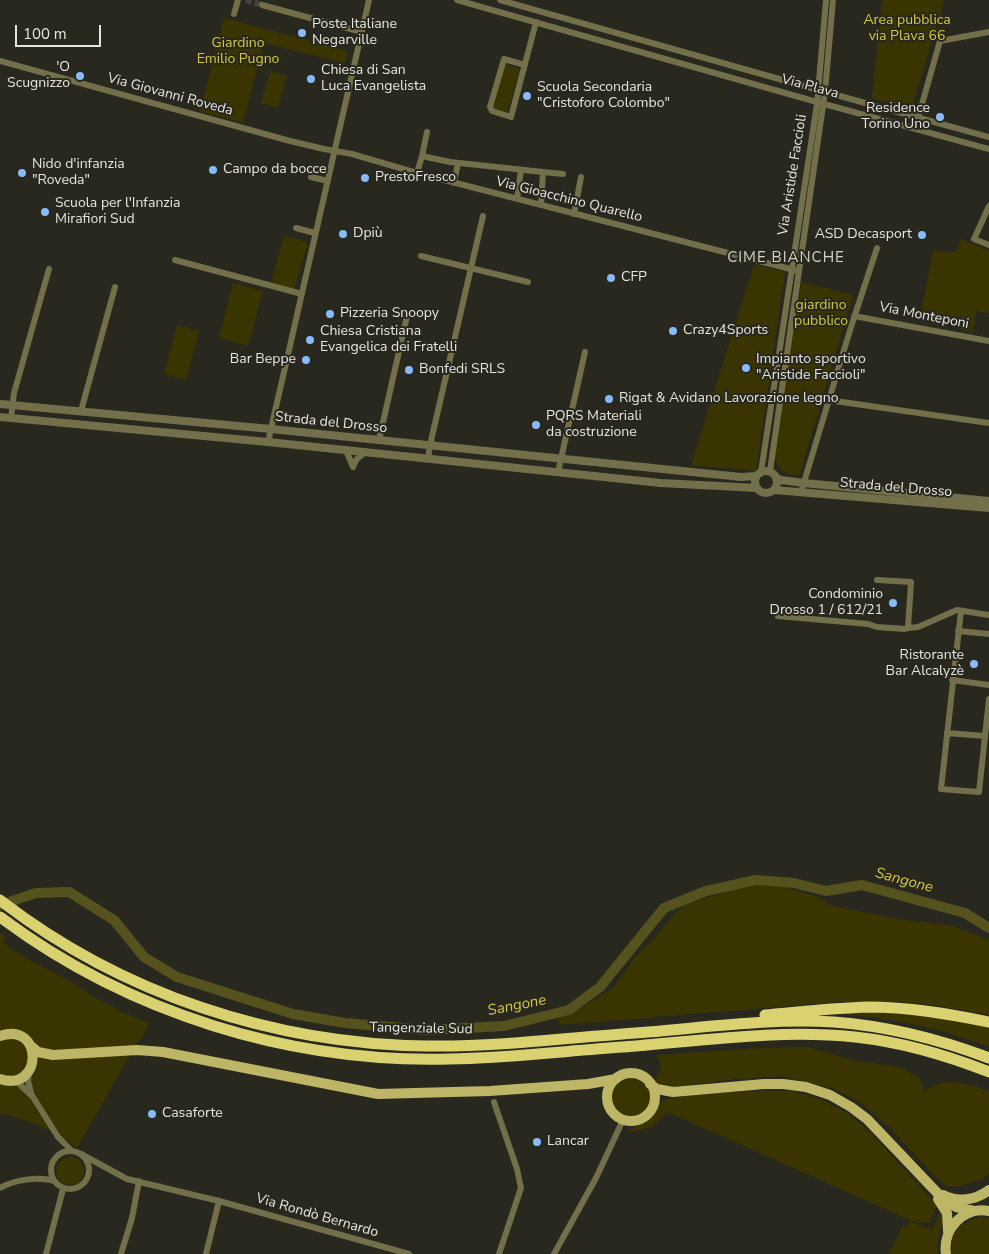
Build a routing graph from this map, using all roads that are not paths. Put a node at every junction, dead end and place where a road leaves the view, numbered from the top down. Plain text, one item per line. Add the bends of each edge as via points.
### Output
1 (238, 0) edge
2 (369, 0) edge
3 (457, 0) edge
4 (500, 0) edge
5 (826, 0) edge
6 (833, 0) edge
7 (264, 3) edge
8 (234, 14) dead end
9 (536, 22) junction
10 (362, 32) junction
11 (989, 32) edge
12 (616, 33) junction
13 (627, 36) junction
14 (613, 44) junction
15 (624, 47) junction
16 (0, 61) edge
17 (525, 65) junction
18 (821, 91) junction
19 (820, 103) junction
20 (904, 114) junction
21 (918, 118) junction
22 (902, 125) junction
23 (427, 132) dead end
24 (989, 137) edge
25 (989, 149) edge
26 (335, 151) junction
27 (422, 156) junction
28 (458, 163) junction
29 (521, 170) junction
30 (543, 172) junction
31 (417, 173) junction
32 (563, 174) dead end
33 (580, 176) dead end
34 (311, 177) dead end
35 (328, 181) junction
36 (454, 183) junction
37 (517, 199) junction
38 (541, 205) junction
39 (989, 206) edge
40 (574, 214) junction
41 (483, 216) dead end
42 (296, 228) dead end
43 (315, 234) junction
44 (989, 245) edge
45 (877, 248) dead end
46 (421, 256) dead end
47 (176, 260) dead end
48 (49, 269) dead end
49 (472, 270) junction
50 (795, 270) junction
51 (528, 282) dead end
52 (115, 287) dead end
53 (302, 294) junction
54 (407, 316) dead end
55 (854, 316) junction
56 (989, 341) edge
57 (585, 352) dead end
58 (828, 400) junction
59 (0, 404) edge
60 (13, 405) junction
61 (81, 411) junction
62 (0, 417) edge
63 (11, 418) junction
64 (179, 421) junction
65 (989, 423) edge
66 (230, 426) junction
67 (271, 429) junction
68 (177, 434) junction
69 (228, 439) junction
70 (379, 440) junction
71 (268, 442) junction
72 (430, 445) junction
73 (346, 450) junction
74 (364, 452) junction
75 (560, 458) junction
76 (428, 459) junction
77 (614, 464) junction
78 (770, 471) junction
79 (558, 472) junction
80 (759, 474) junction
81 (613, 478) junction
82 (777, 478) junction
83 (804, 483) junction
84 (757, 488) junction
85 (774, 490) junction
86 (801, 492) junction
87 (989, 501) edge
88 (989, 508) edge
89 (877, 580) dead end
90 (960, 611) junction
91 (989, 615) edge
92 (778, 616) dead end
93 (908, 628) junction
94 (958, 631) junction
95 (989, 634) edge
96 (952, 680) junction
97 (989, 685) edge
98 (989, 699) edge
99 (947, 733) junction
100 (985, 736) junction
101 (0, 900) edge
102 (0, 917) edge
103 (989, 1022) edge
104 (676, 1029) junction
105 (0, 1036) edge
106 (31, 1046) junction
107 (53, 1055) junction
108 (989, 1058) edge
109 (30, 1069) junction
110 (989, 1072) edge
111 (0, 1078) edge
112 (616, 1079) junction
113 (15, 1080) junction
114 (588, 1084) junction
115 (650, 1084) junction
116 (674, 1092) junction
117 (33, 1097) junction
118 (494, 1102) dead end
119 (608, 1103) junction
120 (653, 1106) junction
121 (623, 1120) junction
122 (72, 1151) junction
123 (81, 1154) junction
124 (917, 1173) junction
125 (54, 1181) junction
126 (139, 1181) junction
127 (0, 1188) edge
128 (63, 1189) junction
129 (933, 1189) junction
130 (989, 1190) edge
131 (219, 1201) junction
132 (989, 1205) edge
133 (980, 1211) edge
134 (948, 1233) junction
135 (46, 1254) edge
136 (121, 1254) edge
137 (206, 1254) edge
138 (409, 1254) edge
139 (499, 1254) edge
140 (554, 1254) edge
141 (946, 1254) edge

1 - 8 street
2 - 10 street
3 - 9 street, Via Plava
4 - 12 street, Via Plava
5 - 18 street, Via Aristide Faccioli
6 - 18 street, Via Aristide Faccioli
7 - 10 street
9 - 14 street, Via Plava
9 - 17 street
10 - 26 street
11 - 21 street via 940,41
12 - 13 street, Via Plava
12 - 14 street
13 - 15 street
13 - 18 street, Via Plava
14 - 15 street, Via Plava
15 - 19 street, Via Plava
16 - 26 street, Via Giovanni Roveda
17 - 17 street via 504,59 490,107 492,111 510,117
18 - 19 street, Via Aristide Faccioli
18 - 20 street, Via Plava
19 - 22 street, Via Plava
19 - 50 street, Via Aristide Faccioli
20 - 21 street, Via Plava
20 - 22 street
21 - 24 street, Via Plava
22 - 25 street, Via Plava
23 - 27 street
26 - 31 street, Via Gioacchino Quarello
26 - 35 street
27 - 28 street
27 - 31 street
28 - 29 street
28 - 36 street
29 - 30 street
29 - 37 street
30 - 32 street
30 - 38 street
31 - 36 street, Via Gioacchino Quarello
33 - 40 street
34 - 35 street
35 - 43 street
36 - 37 street, Via Gioacchino Quarello
37 - 38 street, Via Gioacchino Quarello
38 - 40 street, Via Gioacchino Quarello
39 - 44 street via 974,239
40 - 50 street, Via Gioacchino Quarello
41 - 49 street
42 - 43 street
43 - 53 street
45 - 55 street
46 - 49 street
47 - 53 street
48 - 60 street
49 - 51 street
49 - 72 street
50 - 78 street, Via Aristide Faccioli
50 - 80 street, Via Aristide Faccioli
52 - 61 street
53 - 67 street
54 - 70 street
55 - 56 street, Via Monteponi
55 - 58 street
57 - 75 street
58 - 65 street
58 - 83 street
59 - 60 street, Strada del Drosso
60 - 61 street, Strada del Drosso
60 - 63 street
61 - 64 street, Strada del Drosso
62 - 63 street, Strada del Drosso
63 - 68 street, Strada del Drosso
64 - 66 street, Strada del Drosso
64 - 68 street
66 - 67 street, Strada del Drosso
66 - 69 street
67 - 70 street, Strada del Drosso
67 - 71 street
68 - 69 street, Strada del Drosso
69 - 71 street, Strada del Drosso
70 - 72 street, Strada del Drosso
71 - 73 street, Strada del Drosso
72 - 75 street, Strada del Drosso
72 - 76 street
73 - 74 street, Strada del Drosso
73 - 74 street, Strada del Drosso via 353,467
74 - 76 street, Strada del Drosso
75 - 77 street, Strada del Drosso
75 - 79 street
76 - 79 street, Strada del Drosso
77 - 80 street, Strada del Drosso via 741,477
77 - 81 street
78 - 80 street
78 - 82 street
79 - 81 street, Strada del Drosso
80 - 84 street via 755,483
81 - 84 street, Strada del Drosso
82 - 83 street, Strada del Drosso
82 - 85 street
83 - 86 street
83 - 87 street, Strada del Drosso
84 - 85 street via 765,493
85 - 86 street, Strada del Drosso
86 - 88 street, Strada del Drosso
89 - 93 street via 911,582
90 - 91 street
90 - 93 street via 954,610 918,628
90 - 94 street
92 - 93 street
94 - 95 street
94 - 96 street
96 - 97 street
96 - 99 street
98 - 100 street
99 - 100 street
99 - 100 street via 941,789 979,792
101 - 104 highway, Tangenziale Sud via 95,962 163,994 226,1016 310,1036 369,1044 454,1046
102 - 110 highway, Tangenziale Sud via 85,972 156,1005 272,1042 345,1054 449,1059 803,1035 855,1037 901,1045
103 - 104 highway via 932,1012 870,1007 808,1010
104 - 108 highway, Tangenziale Sud via 784,1021 840,1023 907,1033
105 - 106 main road via 17,1035
106 - 107 main road via 38,1052
106 - 109 main road
107 - 109 main road
107 - 114 main road via 152,1050 378,1094
109 - 113 main road
109 - 117 street via 28,1081
111 - 113 main road
112 - 114 main road
112 - 115 main road via 637,1074
112 - 119 main road via 608,1090
113 - 117 street
114 - 119 main road
115 - 116 main road via 657,1089
115 - 120 main road via 654,1094
116 - 120 main road
116 - 124 main road via 773,1084 818,1091 842,1101 861,1114
117 - 122 street via 58,1136
118 - 139 street via 522,1188
119 - 121 main road via 613,1114
120 - 121 main road via 638,1120
121 - 140 street via 596,1178
122 - 123 street
122 - 125 street via 55,1158 51,1169
123 - 126 street, Via Rondò Bernardo via 127,1179
123 - 128 street via 89,1165 89,1177 81,1187
124 - 129 main road
124 - 134 main road via 944,1207
125 - 127 street via 40,1179
125 - 128 street
126 - 131 street, Via Rondò Bernardo
126 - 136 street
128 - 135 street
129 - 130 main road via 946,1197 964,1200
129 - 133 main road via 951,1205
131 - 137 street
131 - 138 street, Via Rondò Bernardo
132 - 133 main road
133 - 134 main road via 962,1216
134 - 141 main road

